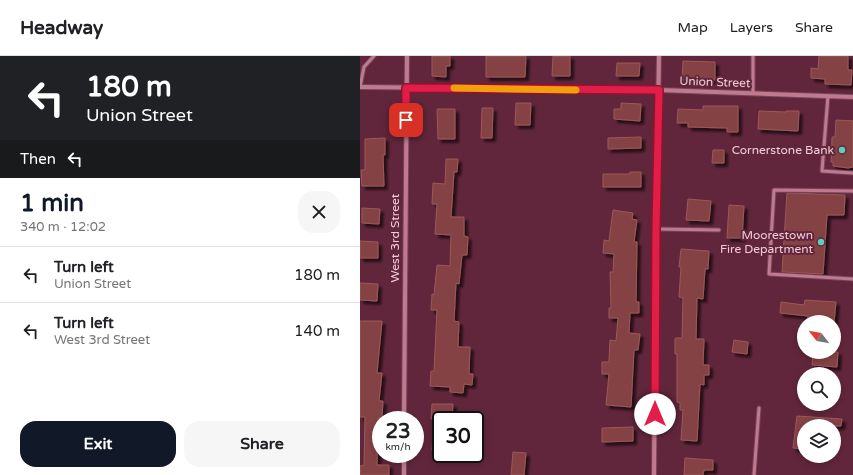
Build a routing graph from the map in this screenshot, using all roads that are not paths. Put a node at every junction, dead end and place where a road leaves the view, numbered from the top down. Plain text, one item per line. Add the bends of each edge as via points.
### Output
1 (374, 56) edge
2 (407, 56) edge
3 (659, 56) edge
4 (753, 56) edge
5 (360, 87) edge
6 (406, 88) junction
7 (659, 90) junction
8 (753, 93) junction
9 (828, 96) junction
10 (853, 96) edge
11 (853, 173) edge
12 (853, 191) edge
13 (656, 229) junction
14 (719, 230) dead end
15 (853, 279) edge
16 (759, 408) dead end
17 (404, 411) edge
18 (404, 463) edge
19 (404, 475) edge
20 (654, 475) edge
21 (754, 475) edge

1 - 5 lane via 364,67
2 - 6 street, West 3rd Street
3 - 7 street
4 - 8 lane
5 - 6 street, Union Street
6 - 7 street, Union Street
6 - 17 street, West 3rd Street
7 - 8 street, Union Street
7 - 13 street
8 - 9 street, Union Street
9 - 10 street, Union Street
9 - 11 lane via 822,171
12 - 15 lane via 774,190 769,274
13 - 14 lane
13 - 20 street
16 - 21 lane
18 - 19 street

